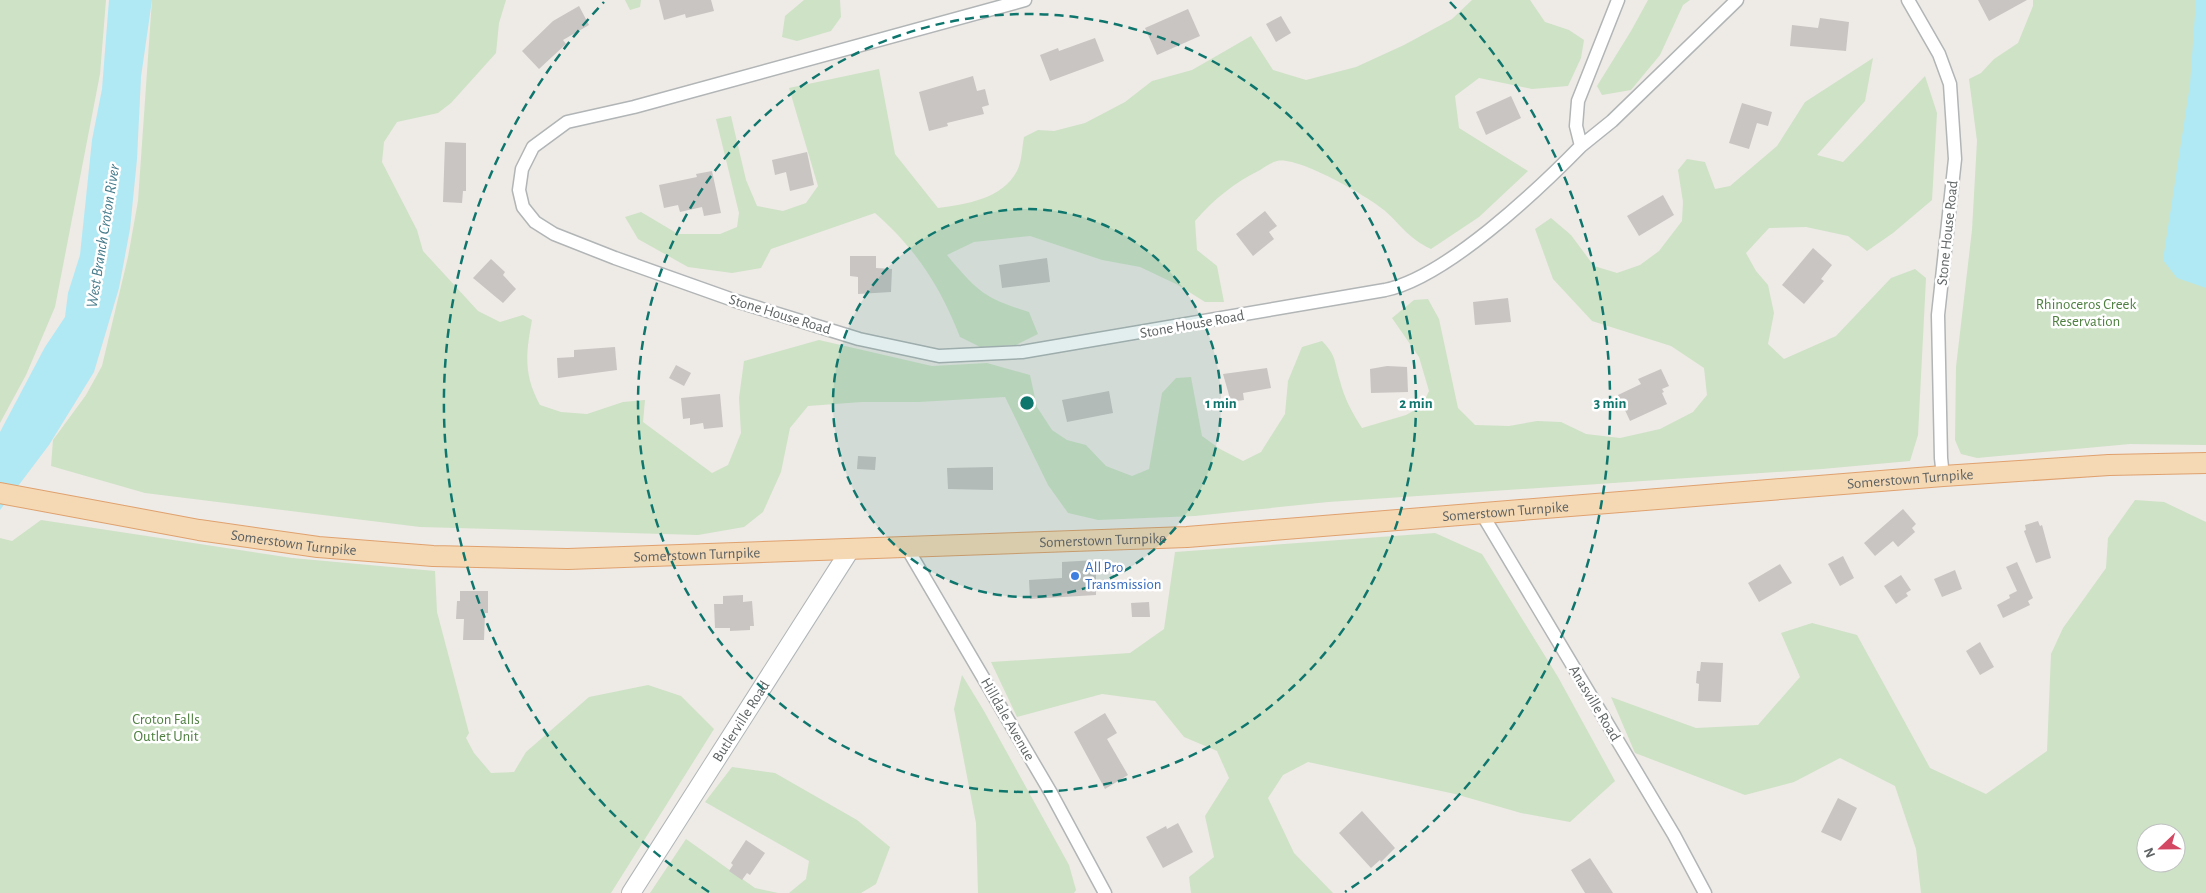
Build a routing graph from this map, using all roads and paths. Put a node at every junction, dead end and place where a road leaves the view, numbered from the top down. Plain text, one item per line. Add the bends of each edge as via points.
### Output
1 (1024, 0) edge
2 (1618, 0) edge
3 (1737, 0) edge
4 (1908, 0) edge
5 (1581, 146) junction
6 (2206, 463) edge
7 (1943, 476) junction
8 (0, 494) edge
9 (1482, 514) junction
10 (907, 548) junction
11 (850, 550) junction
12 (631, 893) edge
13 (1105, 893) edge
14 (1705, 893) edge

1 - 5 street, Stone House Road via 634,107 567,122 533,146 522,169 519,190 523,207 535,222 563,238 736,301 859,339 939,356 1022,352 1396,288 1446,263 1544,184
2 - 5 street via 1578,101 1576,126
3 - 5 street, Stone House Road via 1612,121
4 - 7 street, Stone House Road via 1939,54 1950,84 1955,159 1938,315
6 - 7 main road, Somerstown Turnpike via 2109,465
7 - 9 main road, Somerstown Turnpike
8 - 11 main road, Somerstown Turnpike via 260,539 434,556 568,559
9 - 10 main road, Somerstown Turnpike via 1187,537
9 - 14 street, Anasville Road via 1674,835
10 - 11 main road, Somerstown Turnpike
10 - 13 street, Hilldale Avenue via 1051,793
11 - 12 street, Butlerville Road

